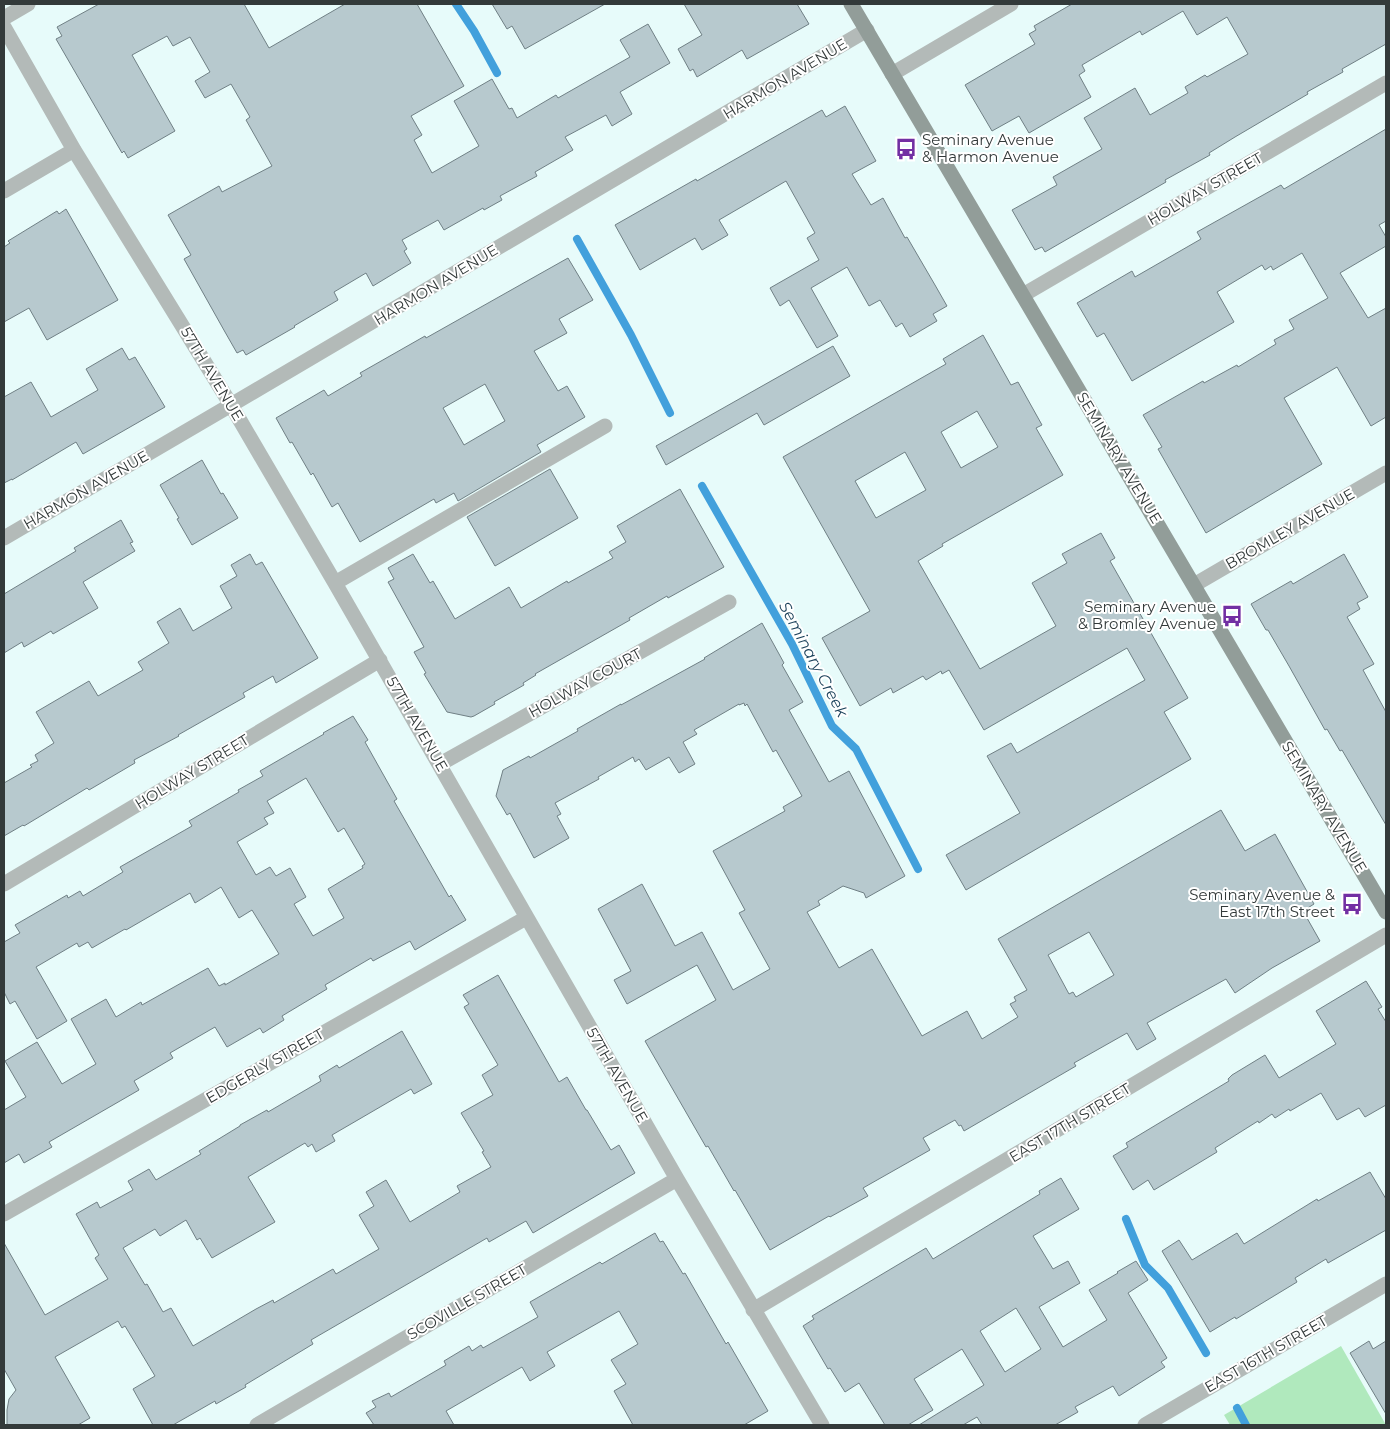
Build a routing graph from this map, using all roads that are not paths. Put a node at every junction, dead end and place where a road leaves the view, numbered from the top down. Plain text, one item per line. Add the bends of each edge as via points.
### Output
1 (28, 4) edge
2 (851, 4) edge
3 (1011, 4) edge
4 (4, 18) edge
5 (4, 27) edge
6 (867, 30) junction
7 (892, 74) junction
8 (1386, 83) edge
9 (74, 150) junction
10 (4, 191) edge
11 (1023, 295) junction
12 (231, 406) junction
13 (605, 426) dead end
14 (1386, 473) edge
15 (4, 538) edge
16 (335, 583) junction
17 (1194, 585) junction
18 (729, 602) dead end
19 (380, 660) junction
20 (440, 764) junction
21 (4, 884) edge
22 (1386, 912) edge
23 (526, 918) junction
24 (1386, 935) edge
25 (677, 1179) junction
26 (4, 1214) edge
27 (1386, 1284) edge
28 (754, 1310) junction
29 (819, 1424) edge
30 (258, 1425) edge
31 (1145, 1425) edge

1 - 4 street
2 - 6 street, SEMINARY AVENUE
3 - 7 street
5 - 9 street, 57TH AVENUE
6 - 7 street, SEMINARY AVENUE
6 - 12 street, HARMON AVENUE
7 - 11 street, SEMINARY AVENUE
8 - 11 street, HOLWAY STREET
9 - 10 street
9 - 12 street, 57TH AVENUE
11 - 17 street, SEMINARY AVENUE
12 - 15 street, HARMON AVENUE
12 - 16 street, 57TH AVENUE
13 - 16 street
14 - 17 street, BROMLEY AVENUE
16 - 19 street, 57TH AVENUE
17 - 22 street, SEMINARY AVENUE
18 - 20 street, HOLWAY COURT
19 - 20 street, 57TH AVENUE
19 - 21 street, HOLWAY STREET
20 - 23 street, 57TH AVENUE
23 - 25 street, 57TH AVENUE
23 - 26 street, EDGERLY STREET
24 - 28 street, EAST 17TH STREET
25 - 28 street, 57TH AVENUE
25 - 30 street, SCOVILLE STREET
27 - 31 street, EAST 16TH STREET
28 - 29 street, 57TH AVENUE

